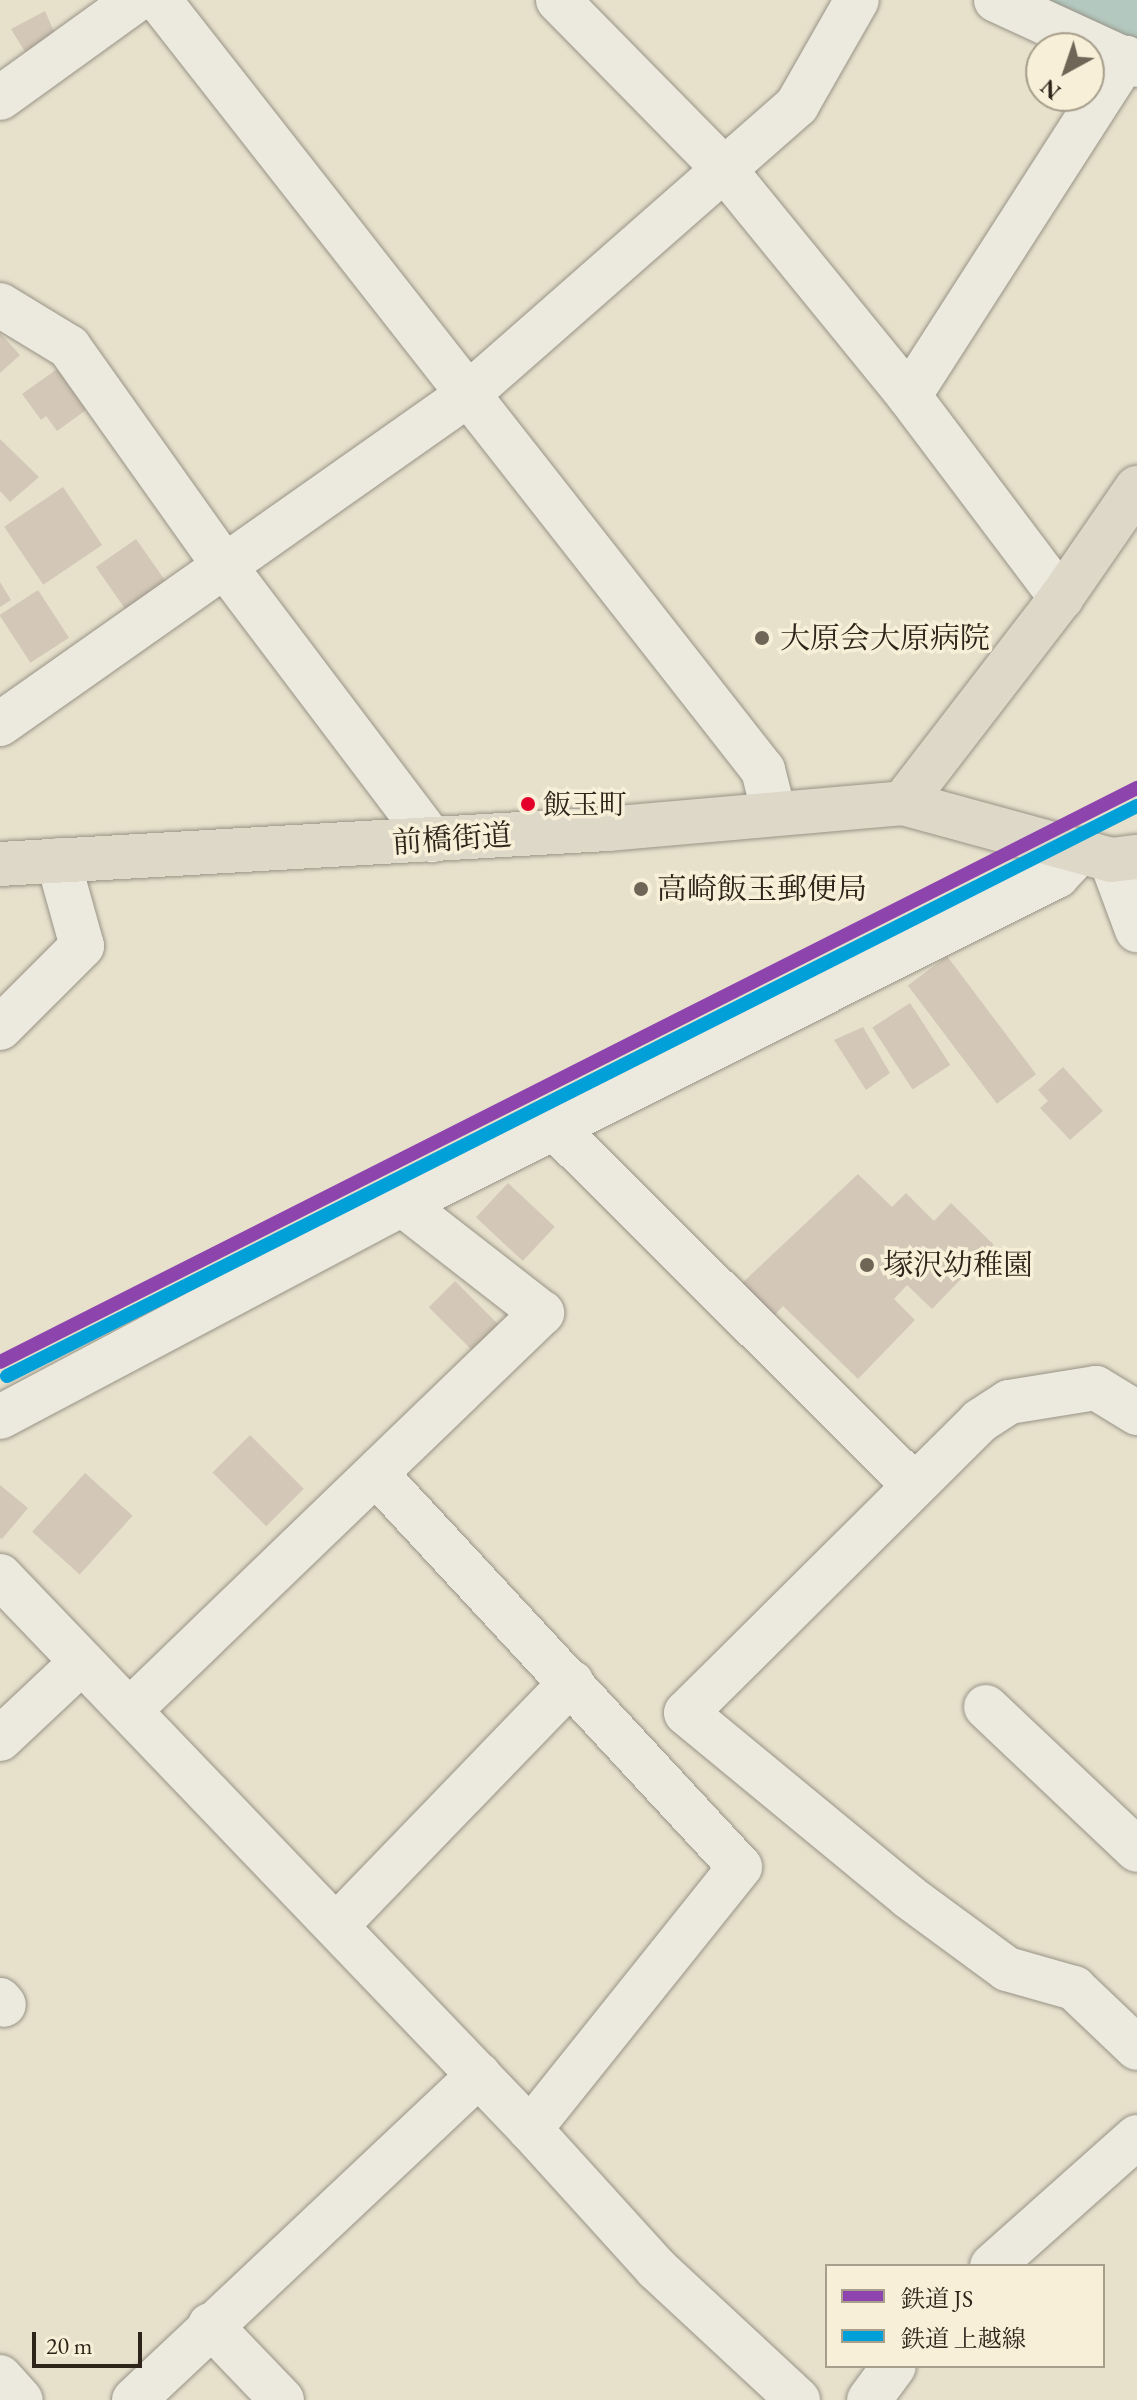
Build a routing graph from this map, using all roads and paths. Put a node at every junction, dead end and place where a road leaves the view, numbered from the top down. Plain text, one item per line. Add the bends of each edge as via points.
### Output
1 (136, 0) edge
2 (159, 0) edge
3 (558, 0) edge
4 (857, 0) edge
5 (996, 0) edge
6 (1132, 62) edge
7 (0, 98) edge
8 (724, 169) junction
9 (0, 305) edge
10 (466, 396) junction
11 (909, 396) junction
12 (1137, 488) edge
13 (227, 569) junction
14 (1061, 598) junction
15 (0, 724) edge
16 (903, 803) junction
17 (774, 813) junction
18 (432, 840) junction
19 (1109, 856) edge
20 (58, 860) junction
21 (0, 864) edge
22 (1137, 930) edge
23 (0, 1028) edge
24 (556, 1129) junction
25 (402, 1204) junction
26 (1137, 1413) edge
27 (0, 1417) edge
28 (377, 1475) junction
29 (914, 1485) junction
30 (0, 1576) edge
31 (82, 1662) junction
32 (572, 1682) junction
33 (986, 1707) dead end
34 (131, 1709) junction
35 (686, 1713) junction
36 (0, 1739) edge
37 (640, 1757) junction
38 (1137, 1850) edge
39 (336, 1926) junction
40 (1137, 2048) edge
41 (479, 2075) junction
42 (530, 2129) junction
43 (1137, 2137) edge
44 (994, 2264) edge
45 (210, 2325) junction
46 (893, 2368) edge
47 (0, 2377) edge
48 (21, 2400) edge
49 (134, 2400) edge
50 (282, 2400) edge
51 (798, 2400) edge
52 (869, 2400) edge

1 - 7 street
2 - 10 street
3 - 8 street
4 - 8 street via 797,105
5 - 6 street
6 - 11 street
8 - 10 street
8 - 11 street
9 - 13 street via 69,347
10 - 13 street
10 - 17 street via 763,770
11 - 14 street
12 - 14 main road
13 - 15 street
13 - 18 street
14 - 16 main road
16 - 17 main road, 前橋街道
16 - 19 main road, 前橋街道
17 - 18 main road, 前橋街道
18 - 20 main road, 前橋街道
19 - 22 street
19 - 24 street via 1057,876
20 - 21 main road, 前橋街道
20 - 23 street via 82,946
24 - 25 street
24 - 29 street
25 - 27 street
25 - 28 street via 542,1313
26 - 29 street via 1096,1388 1009,1402 980,1421
28 - 32 street
28 - 34 street
29 - 35 street
30 - 31 street
31 - 34 street
31 - 36 street
32 - 37 street
32 - 39 street
33 - 38 street
34 - 39 street
35 - 37 street
35 - 40 street via 909,1897 1007,1969 1074,1988
37 - 42 street via 740,1867
39 - 41 street
41 - 42 street
41 - 45 street
42 - 51 street via 656,2268
43 - 44 street
45 - 49 street
45 - 50 street
46 - 52 street
47 - 48 street

